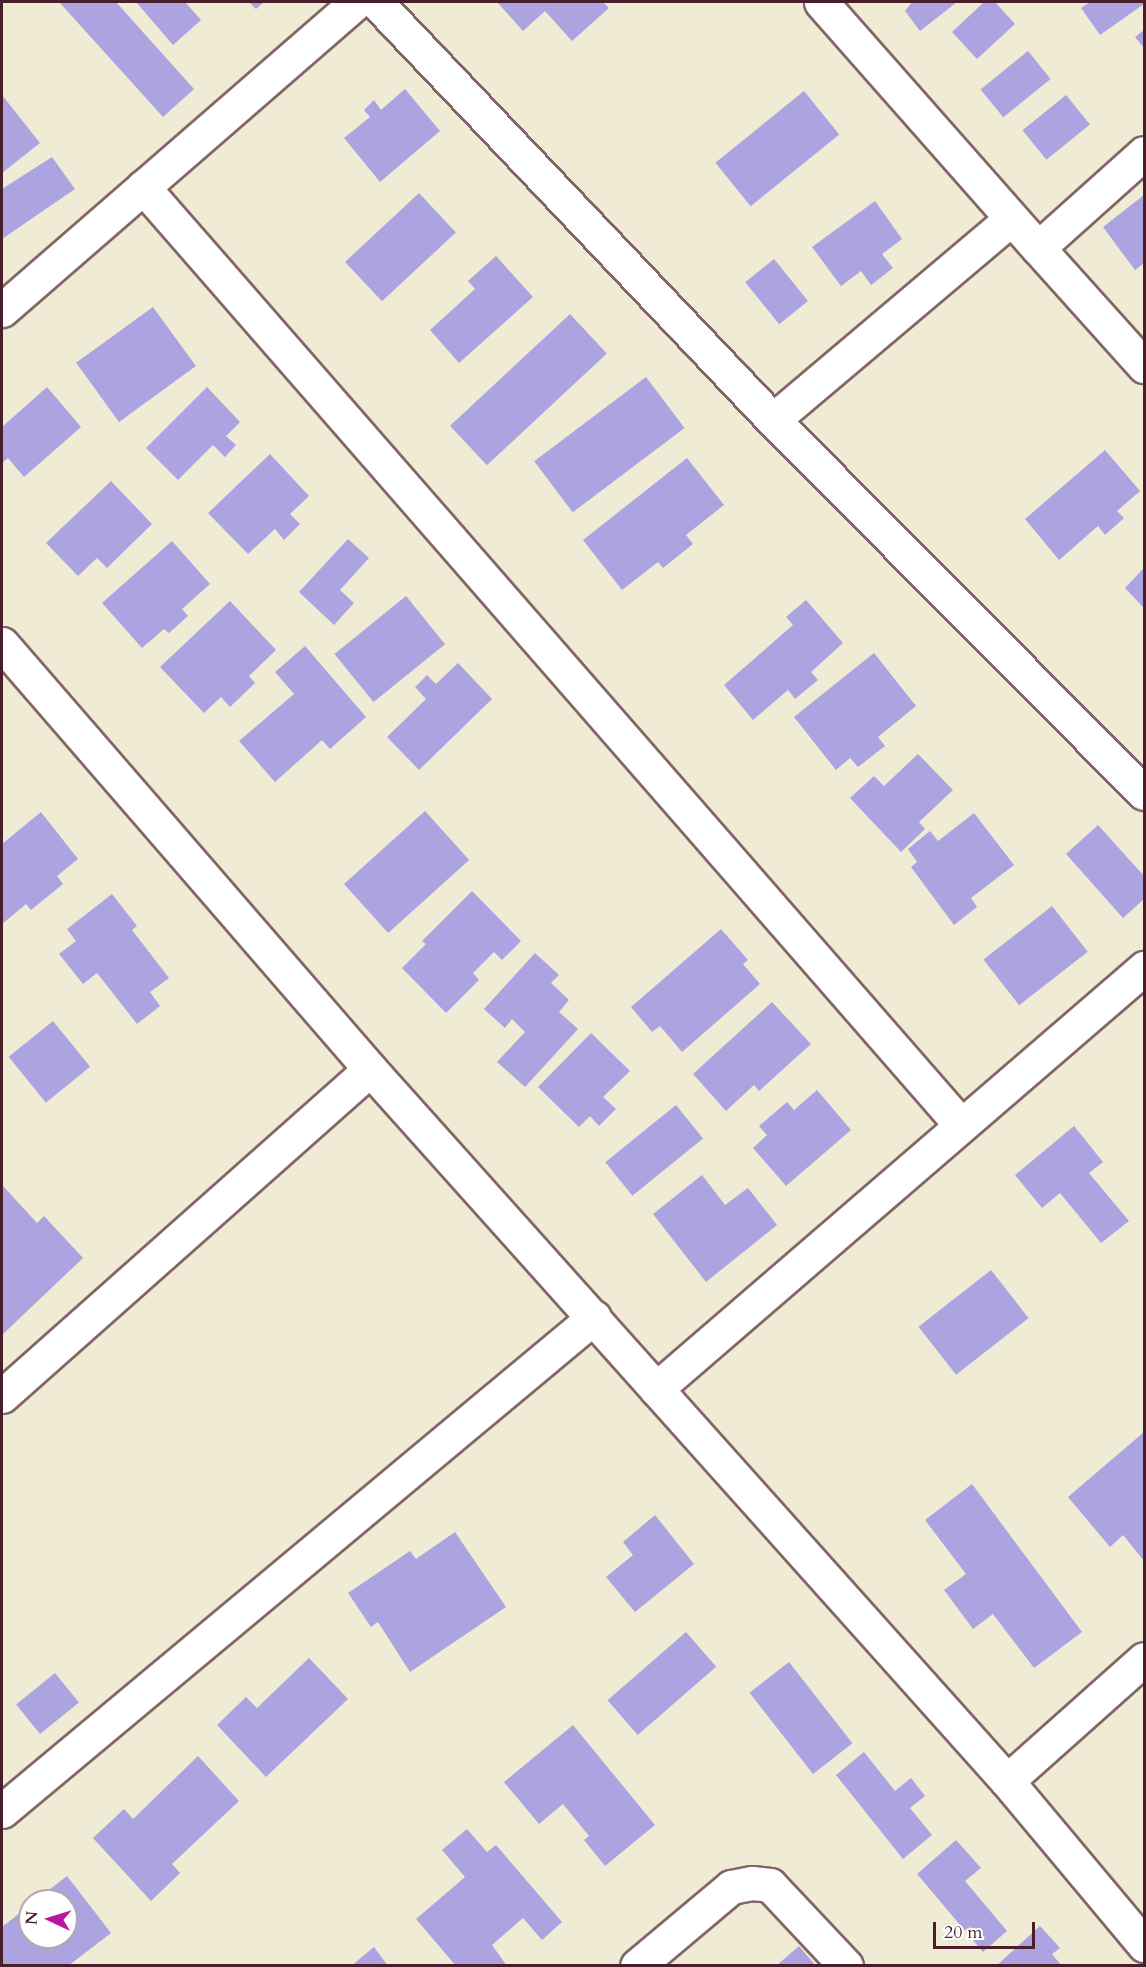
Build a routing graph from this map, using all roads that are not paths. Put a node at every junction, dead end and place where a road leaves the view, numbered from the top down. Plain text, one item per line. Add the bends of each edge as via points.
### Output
1 (356, 2) edge
2 (376, 2) edge
3 (821, 2) edge
4 (1144, 153) edge
5 (143, 187) junction
6 (1011, 219) junction
7 (1038, 248) junction
8 (2, 310) edge
9 (1144, 366) edge
10 (773, 420) junction
11 (2, 644) edge
12 (1144, 793) edge
13 (1144, 968) edge
14 (370, 1069) junction
15 (960, 1124) junction
16 (594, 1317) junction
17 (656, 1389) junction
18 (2, 1396) edge
19 (1144, 1659) edge
20 (1007, 1781) junction
21 (2, 1810) edge
22 (1144, 1945) edge
23 (637, 1965) edge
24 (846, 1965) edge

1 - 5 street
2 - 10 street
3 - 6 street
4 - 7 street
5 - 8 street
5 - 15 street
6 - 7 street
6 - 10 street
7 - 9 street
10 - 12 street
11 - 14 street
13 - 15 street
14 - 16 street
14 - 18 street
15 - 17 street
16 - 17 street
16 - 21 street
17 - 20 street
19 - 20 street
20 - 22 street
23 - 24 street via 731,1887 752,1883 770,1884

